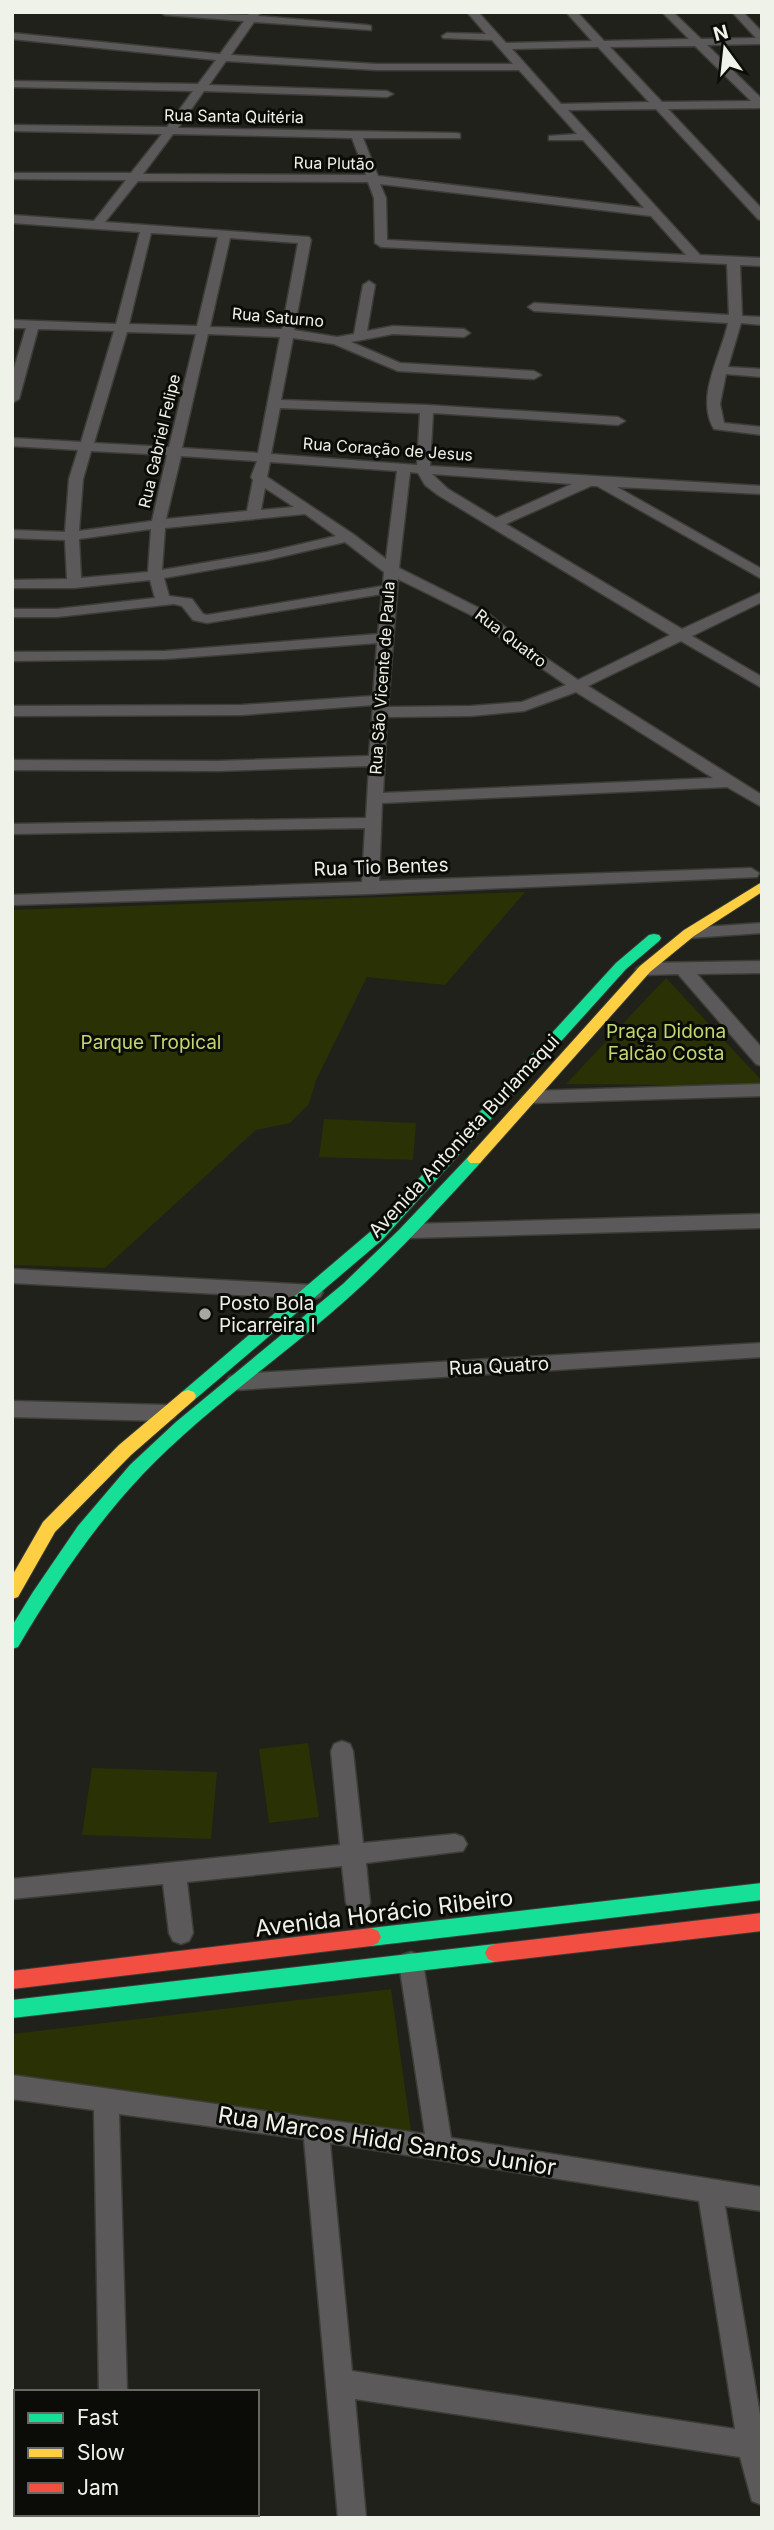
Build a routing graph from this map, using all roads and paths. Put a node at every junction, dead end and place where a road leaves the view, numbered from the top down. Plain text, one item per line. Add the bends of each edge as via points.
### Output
1 (165, 12) edge
2 (472, 12) edge
3 (571, 12) edge
4 (667, 12) edge
5 (737, 12) edge
6 (253, 16) edge
7 (367, 28) dead end
8 (12, 36) edge
9 (447, 36) dead end
10 (762, 40) edge
11 (501, 42) junction
12 (699, 42) junction
13 (601, 44) junction
14 (225, 57) junction
15 (524, 67) junction
16 (12, 85) edge
17 (202, 88) junction
18 (387, 94) dead end
19 (761, 104) edge
20 (659, 106) junction
21 (557, 107) junction
22 (12, 128) edge
23 (170, 131) junction
24 (356, 134) junction
25 (456, 136) dead end
26 (553, 138) dead end
27 (584, 138) junction
28 (12, 176) edge
29 (132, 178) junction
30 (372, 178) junction
31 (654, 213) junction
32 (762, 216) edge
33 (12, 219) edge
34 (97, 225) junction
35 (146, 230) junction
36 (225, 233) junction
37 (695, 257) junction
38 (733, 260) junction
39 (762, 262) edge
40 (369, 285) dead end
41 (534, 307) dead end
42 (735, 319) junction
43 (762, 321) edge
44 (12, 324) edge
45 (33, 325) junction
46 (122, 327) junction
47 (203, 329) junction
48 (286, 332) junction
49 (464, 333) dead end
50 (360, 335) junction
51 (337, 341) junction
52 (720, 370) junction
53 (762, 373) edge
54 (534, 375) dead end
55 (12, 399) edge
56 (276, 404) junction
57 (427, 409) junction
58 (618, 421) dead end
59 (762, 431) edge
60 (12, 442) edge
61 (87, 446) junction
62 (173, 451) junction
63 (264, 457) junction
64 (404, 468) junction
65 (423, 470) junction
66 (258, 477) junction
67 (594, 482) junction
68 (762, 490) edge
69 (306, 510) junction
70 (253, 516) junction
71 (497, 523) junction
72 (158, 524) junction
73 (12, 534) edge
74 (72, 536) junction
75 (348, 537) junction
76 (389, 569) junction
77 (155, 573) junction
78 (762, 575) edge
79 (12, 584) edge
80 (74, 584) junction
81 (389, 589) junction
82 (762, 596) edge
83 (163, 601) junction
84 (12, 613) edge
85 (214, 618) joint
86 (681, 636) junction
87 (384, 638) junction
88 (12, 657) edge
89 (762, 684) edge
90 (577, 686) junction
91 (379, 706) junction
92 (12, 711) edge
93 (375, 761) junction
94 (12, 765) edge
95 (729, 782) junction
96 (376, 798) junction
97 (762, 802) edge
98 (373, 823) junction
99 (12, 829) edge
100 (759, 875) edge
101 (370, 889) junction
102 (719, 892) dead end
103 (12, 900) edge
104 (762, 928) edge
105 (662, 931) dead end
106 (689, 933) junction
107 (762, 967) edge
108 (645, 969) junction
109 (683, 969) junction
110 (605, 983) junction
111 (626, 990) junction
112 (587, 1003) junction
113 (608, 1010) junction
114 (762, 1060) edge
115 (762, 1090) edge
116 (531, 1097) junction
117 (762, 1221) edge
118 (410, 1231) junction
119 (12, 1276) edge
120 (313, 1292) junction
121 (334, 1301) junction
122 (289, 1312) junction
123 (309, 1322) junction
124 (762, 1350) edge
125 (236, 1382) junction
126 (12, 1409) edge
127 (167, 1413) junction
128 (12, 1593) edge
129 (35, 1602) junction
130 (12, 1642) edge
131 (342, 1751) dead end
132 (455, 1844) dead end
133 (352, 1854) junction
134 (174, 1873) junction
135 (12, 1889) edge
136 (762, 1891) edge
137 (358, 1903) dead end
138 (762, 1922) edge
139 (181, 1933) dead end
140 (405, 1933) junction
141 (411, 1964) junction
142 (12, 1980) edge
143 (12, 2009) edge
144 (12, 2087) edge
145 (106, 2100) junction
146 (316, 2129) junction
147 (440, 2148) junction
148 (710, 2190) junction
149 (762, 2199) edge
150 (340, 2383) junction
151 (113, 2390) edge
152 (751, 2445) junction
153 (762, 2491) edge
154 (352, 2518) edge

1 - 6 street
2 - 11 street
3 - 13 street
4 - 12 street
5 - 10 street
6 - 7 street
6 - 14 street
8 - 14 street
9 - 11 street
10 - 12 street
11 - 13 street
11 - 15 street
12 - 13 street
12 - 19 street
13 - 20 street
14 - 15 street via 393,68
14 - 17 street
15 - 21 street
16 - 17 street
17 - 18 street
17 - 23 street
19 - 20 street
20 - 21 street
20 - 32 street
21 - 27 street
22 - 23 street, Rua Santa Quitéria
23 - 24 street, Rua Santa Quitéria
23 - 29 street
24 - 25 street, Rua Santa Quitéria
24 - 30 street
26 - 27 street
27 - 31 street
28 - 29 street, Rua Plutão
29 - 30 street, Rua Plutão
29 - 34 street
30 - 31 street, Rua Plutão
30 - 37 street via 380,198 381,243
31 - 37 street
33 - 34 street
34 - 35 street
35 - 36 street
35 - 46 street
36 - 47 street, Rua Gabriel Felipe
36 - 48 street via 305,240
37 - 38 street
38 - 39 street
38 - 42 street
40 - 50 street
41 - 42 street
42 - 43 street
42 - 52 street
44 - 45 street, Rua Saturno
45 - 46 street, Rua Saturno
45 - 55 street
46 - 47 street, Rua Saturno
46 - 61 street
47 - 48 street, Rua Saturno
47 - 62 street, Rua Gabriel Felipe
48 - 51 street, Rua Saturno
48 - 56 street
49 - 50 street via 405,329
50 - 51 street
51 - 54 street, Rua Saturno via 398,367
52 - 53 street
52 - 59 street via 713,416 719,426
56 - 57 street
56 - 63 street
57 - 58 street
57 - 65 street
60 - 61 street, Rua Coração de Jesus
61 - 62 street, Rua Coração de Jesus
61 - 74 street via 76,480
62 - 63 street, Rua Coração de Jesus
62 - 72 street, Rua Gabriel Felipe
63 - 64 street, Rua Coração de Jesus
63 - 66 street
64 - 65 street, Rua Coração de Jesus
64 - 76 street, Rua São Vicente de Paula
65 - 67 street, Rua Coração de Jesus
65 - 71 street via 443,492
66 - 69 street, Rua Quatro
66 - 70 street
67 - 68 street, Rua Coração de Jesus
67 - 71 street
67 - 78 street
69 - 70 street
69 - 75 street, Rua Quatro
70 - 72 street
71 - 86 street
72 - 74 street
72 - 77 street, Rua Gabriel Felipe
73 - 74 street
74 - 80 street
75 - 76 street, Rua Quatro
75 - 77 street via 257,559
76 - 81 street, Rua São Vicente de Paula
76 - 90 street, Rua Quatro via 461,602
77 - 80 street
77 - 83 street, Rua Gabriel Felipe
79 - 80 street
81 - 85 street
81 - 87 street, Rua São Vicente de Paula
82 - 86 street
83 - 84 street via 57,613
83 - 85 street via 187,602 198,617
86 - 89 street
86 - 90 street
87 - 88 street via 193,653
87 - 91 street, Rua São Vicente de Paula
90 - 91 street via 524,706 471,711
90 - 95 street, Rua Quatro
91 - 92 street
91 - 93 street, Rua São Vicente de Paula
93 - 94 street
93 - 96 street, Rua São Vicente de Paula
95 - 96 street
95 - 97 street, Rua Quatro
96 - 98 street, Rua São Vicente de Paula
98 - 99 street
98 - 101 street, Rua São Vicente de Paula
100 - 101 street, Rua Tio Bentes
100 - 102 main road
100 - 106 main road, Avenida Antonieta Burlamaqui
101 - 103 street, Rua Tio Bentes
104 - 106 street
105 - 110 main road, Avenida Antonieta Burlamaqui
106 - 108 main road, Avenida Antonieta Burlamaqui
107 - 109 street
108 - 109 street
108 - 111 main road, Avenida Antonieta Burlamaqui
109 - 114 street
110 - 111 main road
110 - 112 main road, Avenida Antonieta Burlamaqui
111 - 113 main road, Avenida Antonieta Burlamaqui
112 - 113 main road
112 - 120 main road, Avenida Antonieta Burlamaqui via 376,1236
113 - 116 main road, Avenida Antonieta Burlamaqui
115 - 116 street
116 - 118 main road, Avenida Antonieta Burlamaqui
117 - 118 street
118 - 121 main road, Avenida Antonieta Burlamaqui
119 - 120 street
120 - 121 main road
120 - 122 main road, Avenida Antonieta Burlamaqui
121 - 123 main road, Avenida Antonieta Burlamaqui
122 - 123 main road
122 - 127 main road, Avenida Antonieta Burlamaqui
123 - 125 main road, Avenida Antonieta Burlamaqui
124 - 125 street, Rua Quatro
125 - 129 main road, Avenida Antonieta Burlamaqui via 135,1472 82,1534
126 - 127 street
127 - 128 main road, Avenida Antonieta Burlamaqui via 49,1527
128 - 129 main road
129 - 130 main road, Avenida Antonieta Burlamaqui
131 - 133 street
132 - 133 street
133 - 134 street
133 - 137 street
134 - 135 street
134 - 139 street
136 - 140 main road, Avenida Horácio Ribeiro
138 - 141 main road
140 - 141 main road
140 - 142 main road, Avenida Horácio Ribeiro
141 - 143 main road
141 - 147 street
144 - 145 street, Rua Marcos Hidd Santos Junior
145 - 146 street, Rua Marcos Hidd Santos Junior
145 - 151 street
146 - 147 street, Rua Marcos Hidd Santos Junior
146 - 150 street
147 - 148 street, Rua Marcos Hidd Santos Junior
148 - 149 street, Rua Marcos Hidd Santos Junior
148 - 152 street
150 - 152 street
150 - 154 street
152 - 153 street

